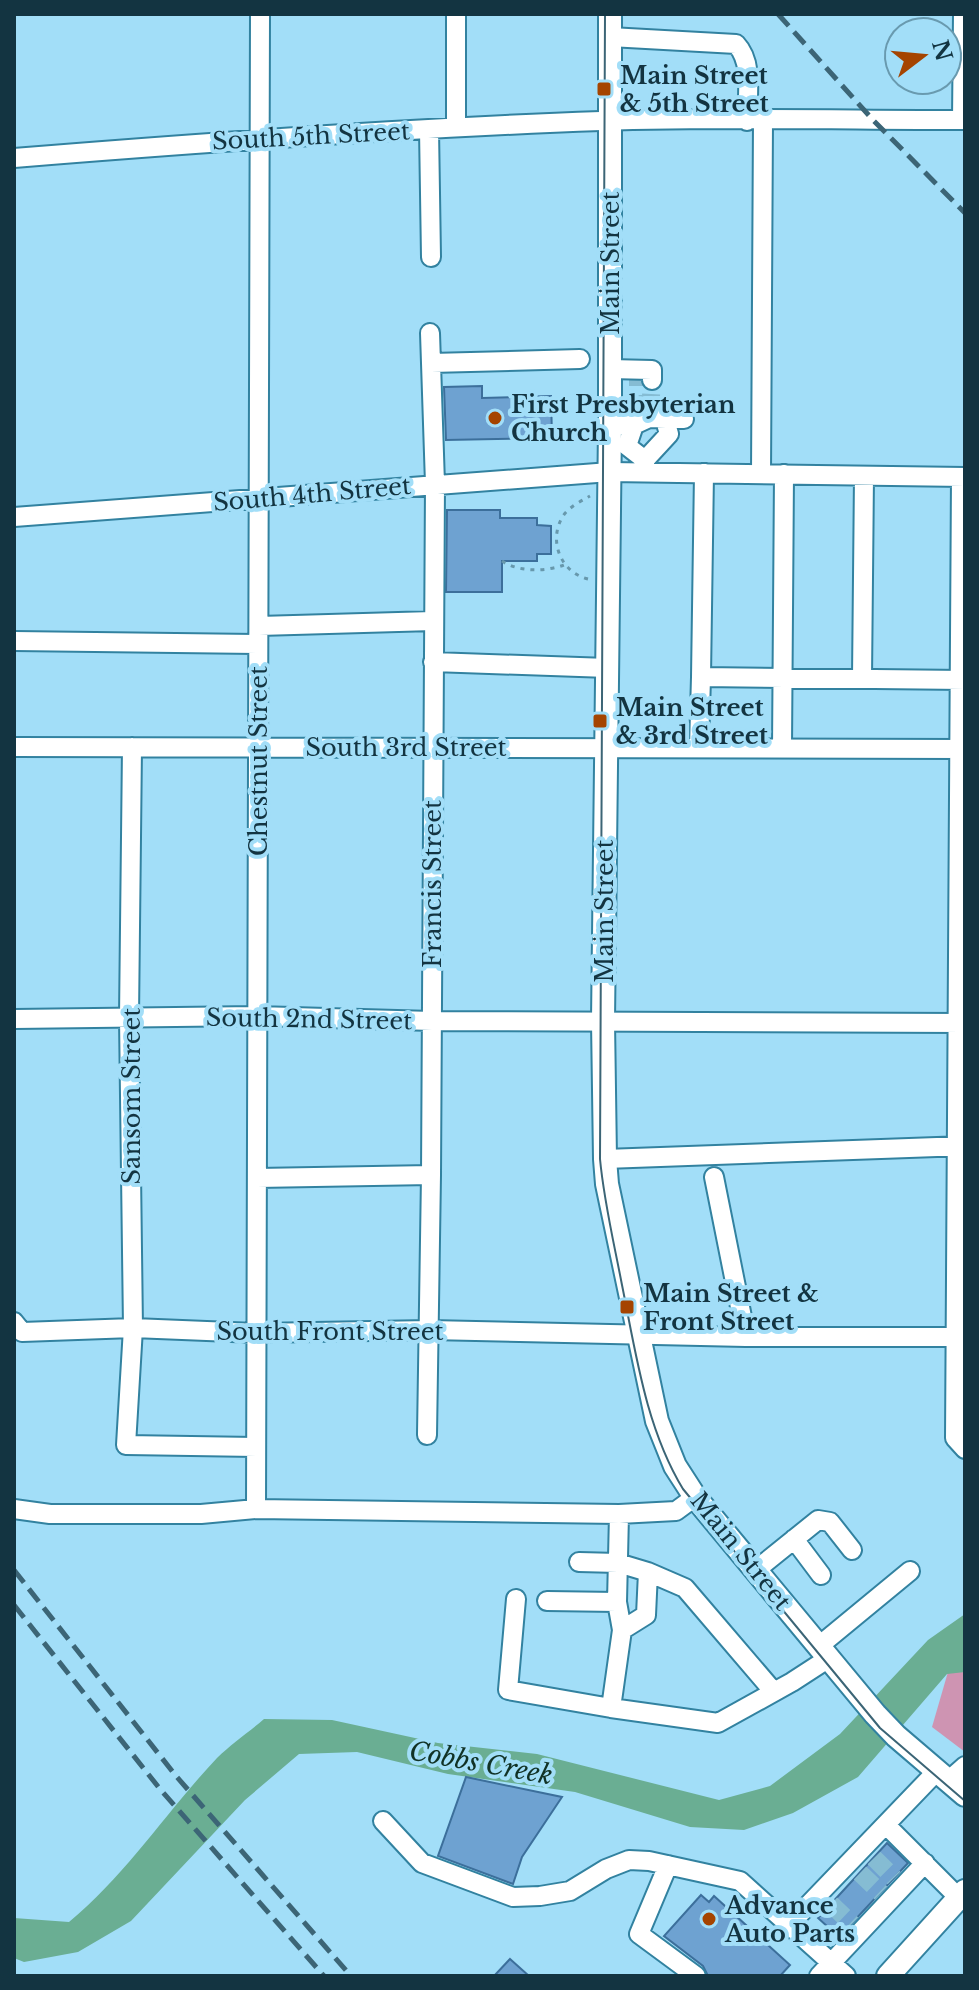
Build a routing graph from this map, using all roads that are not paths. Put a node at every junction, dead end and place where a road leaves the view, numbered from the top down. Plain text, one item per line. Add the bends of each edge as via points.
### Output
1 (260, 14) edge
2 (456, 14) edge
3 (610, 14) edge
4 (963, 14) edge
5 (610, 37) junction
6 (964, 120) edge
7 (609, 121) junction
8 (755, 121) junction
9 (456, 127) junction
10 (429, 129) junction
11 (260, 138) junction
12 (14, 158) edge
13 (431, 257) dead end
14 (430, 333) dead end
15 (580, 359) dead end
16 (431, 363) junction
17 (610, 369) junction
18 (649, 376) dead end
19 (650, 416) junction
20 (684, 419) dead end
21 (610, 426) junction
22 (645, 466) junction
23 (704, 473) junction
24 (761, 474) junction
25 (784, 474) junction
26 (864, 476) junction
27 (963, 477) edge
28 (610, 483) junction
29 (435, 484) junction
30 (259, 498) junction
31 (14, 517) edge
32 (433, 621) junction
33 (258, 635) junction
34 (14, 641) edge
35 (433, 662) junction
36 (608, 668) junction
37 (701, 677) junction
38 (782, 677) junction
39 (862, 678) junction
40 (962, 680) edge
41 (14, 747) edge
42 (132, 747) junction
43 (258, 747) junction
44 (432, 747) junction
45 (606, 747) junction
46 (699, 747) junction
47 (782, 748) junction
48 (962, 749) edge
49 (257, 1016) junction
50 (129, 1018) junction
51 (14, 1019) edge
52 (432, 1021) junction
53 (603, 1021) junction
54 (961, 1023) edge
55 (961, 1146) edge
56 (605, 1159) junction
57 (431, 1175) junction
58 (714, 1177) dead end
59 (257, 1178) junction
60 (18, 1327) edge
61 (133, 1328) junction
62 (430, 1330) junction
63 (256, 1333) junction
64 (638, 1334) junction
65 (746, 1337) junction
66 (961, 1337) edge
67 (427, 1435) dead end
68 (256, 1447) junction
69 (965, 1449) edge
70 (695, 1497) junction
71 (14, 1509) edge
72 (256, 1509) junction
73 (619, 1514) junction
74 (794, 1539) junction
75 (852, 1550) dead end
76 (579, 1562) dead end
77 (618, 1563) junction
78 (756, 1570) junction
79 (910, 1571) dead end
80 (648, 1572) junction
81 (821, 1575) dead end
82 (516, 1599) dead end
83 (547, 1601) dead end
84 (617, 1602) junction
85 (622, 1630) junction
86 (824, 1652) junction
87 (774, 1692) junction
88 (611, 1708) junction
89 (954, 1778) edge
90 (383, 1821) dead end
91 (886, 1825) junction
92 (925, 1863) junction
93 (668, 1865) junction
94 (962, 1895) edge
95 (789, 1925) junction
96 (832, 1972) edge
97 (696, 1976) edge
98 (888, 1976) edge

1 - 11 street, Chestnut Street
2 - 9 street
3 - 5 main road, Main Street
4 - 6 street
5 - 7 main road, Main Street
5 - 8 street via 736,44 747,62
6 - 8 street, South 5th Street
7 - 8 street, South 5th Street
7 - 9 street, South 5th Street
7 - 17 main road, Main Street
8 - 24 street
9 - 10 street, South 5th Street
10 - 11 street, South 5th Street
10 - 13 street
11 - 12 street, South 5th Street
11 - 30 street, Chestnut Street
14 - 16 street, Francis Street
15 - 16 street
16 - 29 street, Francis Street
17 - 18 street
17 - 21 main road, Main Street
19 - 20 street
19 - 21 street
19 - 22 street via 627,446
19 - 22 street via 669,434
21 - 28 main road, Main Street
22 - 23 street, South 4th Street
22 - 28 street, South 4th Street
23 - 24 street, South 4th Street
23 - 37 street
24 - 25 street, South 4th Street
25 - 26 street, South 4th Street
25 - 38 street
26 - 27 street, South 4th Street
26 - 39 street
27 - 40 street
28 - 29 street, South 4th Street
28 - 36 main road, Main Street
29 - 30 street, South 4th Street
29 - 32 street, Francis Street
30 - 31 street, South 4th Street
30 - 33 street, Chestnut Street
32 - 33 street
32 - 35 street, Francis Street
33 - 34 street
33 - 43 street, Chestnut Street
35 - 36 street
35 - 44 street, Francis Street
36 - 45 main road, Main Street
37 - 38 street
37 - 46 street
38 - 39 street
38 - 47 street
39 - 40 street
40 - 48 street
41 - 42 street, South 3rd Street
42 - 43 street, South 3rd Street
42 - 50 street, Sansom Street
43 - 44 street, South 3rd Street
43 - 49 street, Chestnut Street
44 - 45 street, South 3rd Street
44 - 52 street, Francis Street
45 - 46 street, South 3rd Street
45 - 53 main road, Main Street
46 - 47 street, South 3rd Street
47 - 48 street, South 3rd Street
48 - 54 street
49 - 50 street, South 2nd Street
49 - 52 street, South 2nd Street
49 - 59 street, Chestnut Street
50 - 51 street, South 2nd Street
50 - 61 street, Sansom Street
52 - 53 street, South 2nd Street
52 - 57 street, Francis Street
53 - 54 street, South 2nd Street
53 - 56 main road, Main Street
54 - 55 street
55 - 56 street
55 - 66 street
56 - 64 main road, Main Street
57 - 59 street
57 - 62 street, Francis Street
58 - 65 street
59 - 63 street, Chestnut Street
60 - 61 street, South Front Street
61 - 63 street, South Front Street
61 - 68 street, Sansom Street via 126,1445
62 - 63 street, South Front Street
62 - 64 street, South Front Street
62 - 67 street, Francis Street
63 - 68 street, Chestnut Street
64 - 65 street, South Front Street
64 - 70 main road, Main Street via 665,1445
65 - 66 street, South Front Street
66 - 69 street via 955,1438
68 - 72 street, Chestnut Street
70 - 73 street via 676,1511
70 - 78 main road, Main Street
71 - 72 street via 50,1514
72 - 73 street
73 - 77 street
74 - 75 street via 824,1520
74 - 78 street
74 - 81 street
76 - 77 street
77 - 80 street
77 - 84 street
78 - 86 main road, Main Street
79 - 86 street
80 - 85 street via 646,1615
80 - 87 street via 685,1588
82 - 88 street via 508,1690
83 - 84 street
84 - 85 street
85 - 88 street
86 - 87 street
86 - 89 main road, Main Street via 884,1724
87 - 88 street via 718,1723
89 - 91 street
90 - 93 street via 422,1863 513,1897 570,1891 629,1860
91 - 92 street
91 - 95 street via 869,1853 825,1899
92 - 94 street
92 - 96 street via 856,1927
93 - 95 street via 740,1881
93 - 97 street via 639,1934
94 - 98 main road
95 - 96 street

